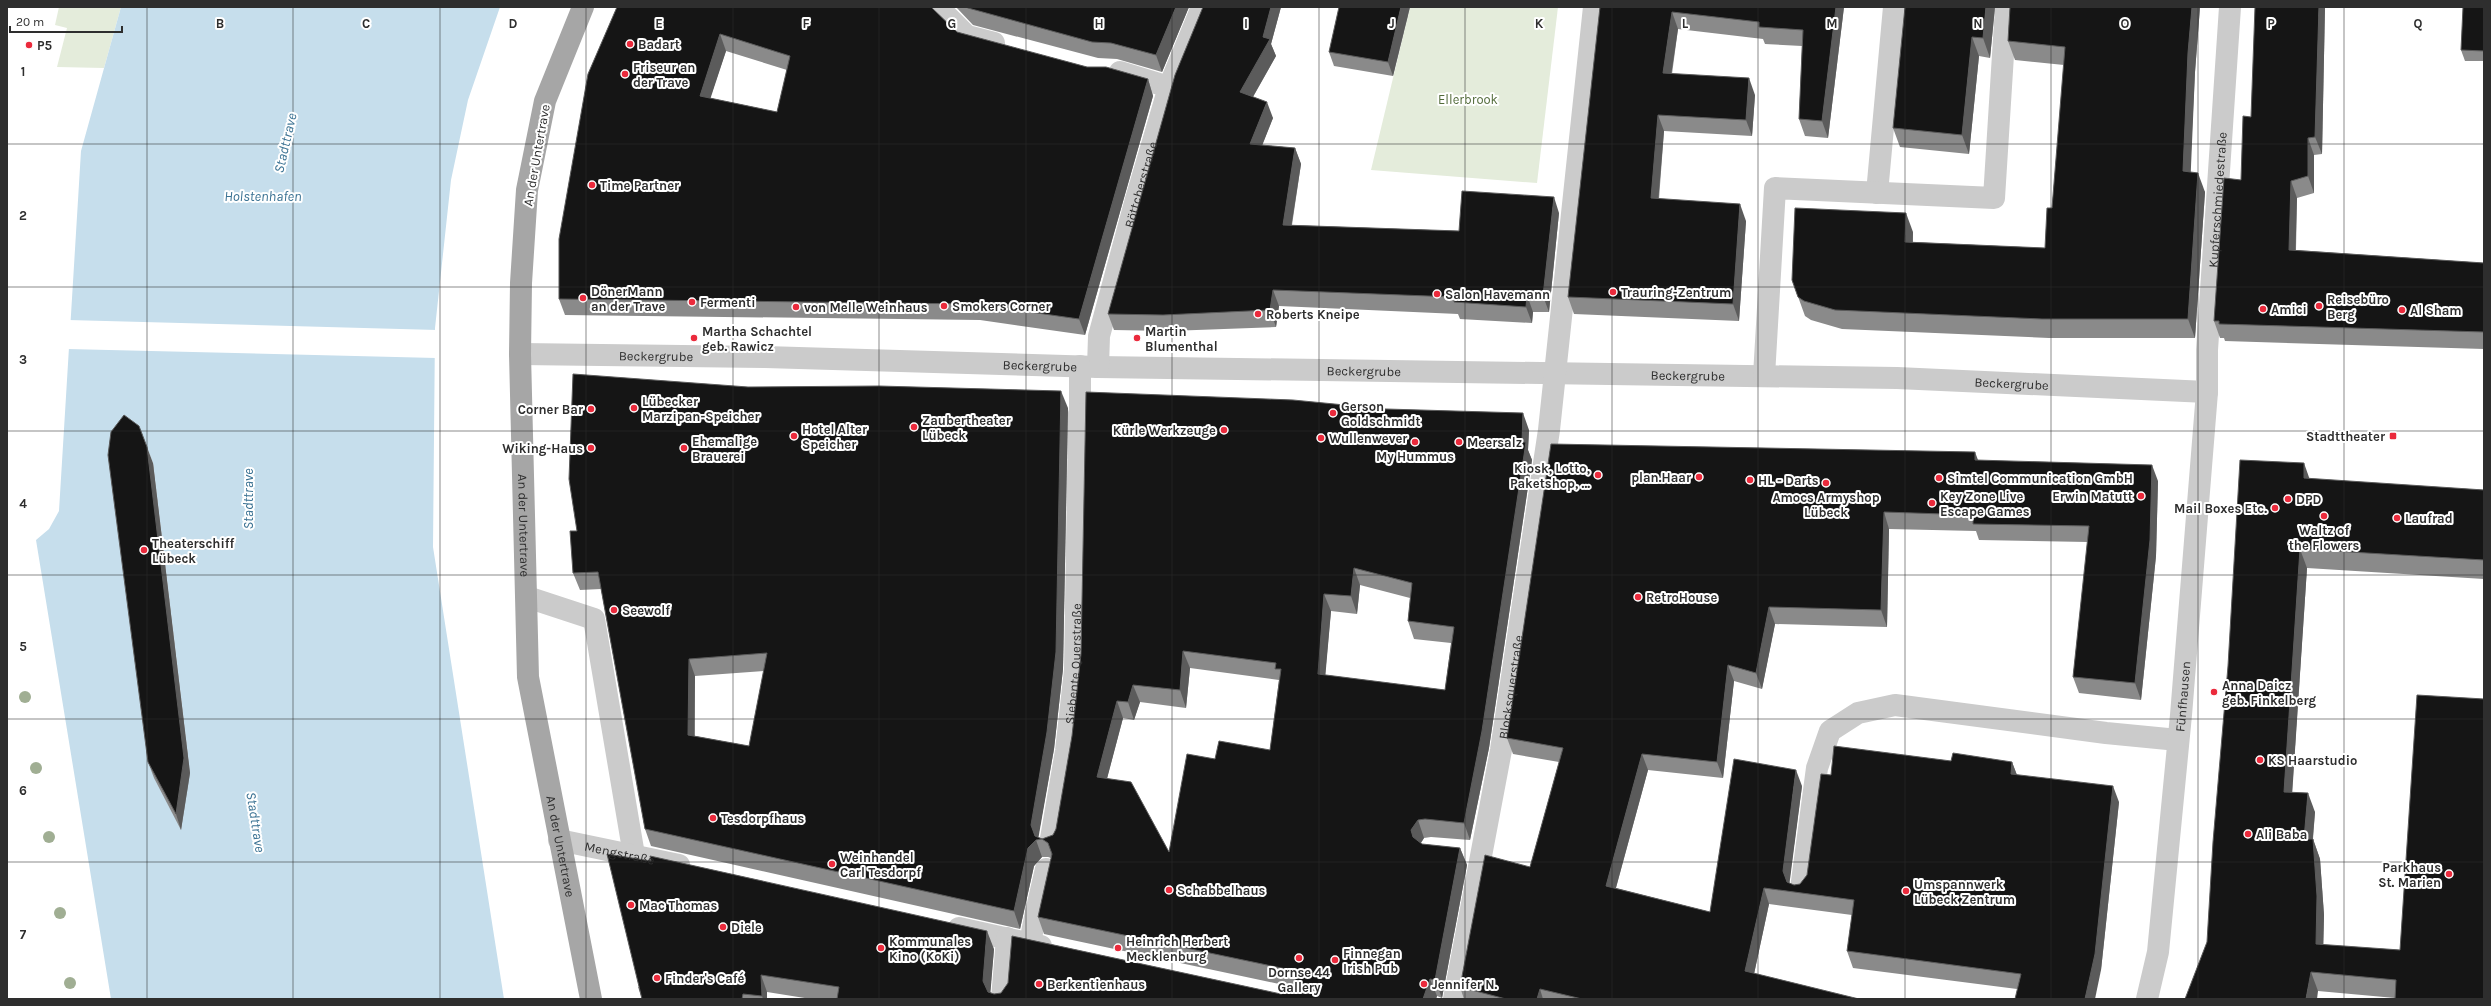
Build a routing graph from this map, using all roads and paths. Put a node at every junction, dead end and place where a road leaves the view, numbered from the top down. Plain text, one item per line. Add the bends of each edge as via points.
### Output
1 (583, 7) edge
2 (927, 7) edge
3 (1202, 7) edge
4 (1594, 7) edge
5 (1894, 7) edge
6 (2006, 7) edge
7 (2230, 7) edge
8 (1012, 48) edge
9 (1102, 71) edge
10 (1169, 87) junction
11 (1877, 193) junction
12 (520, 354) junction
13 (1089, 366) junction
14 (1555, 373) junction
15 (1764, 376) junction
16 (2207, 392) junction
17 (527, 597) junction
18 (2178, 740) junction
19 (559, 840) junction
20 (634, 855) junction
21 (697, 869) edge
22 (1801, 889) edge
23 (937, 924) edge
24 (1007, 938) junction
25 (1030, 943) junction
26 (1061, 950) edge
27 (592, 999) edge
28 (1002, 999) edge
29 (1454, 999) edge
30 (2147, 999) edge

1 - 12 main road, An der Untertrave via 545,101 527,190 521,282
2 - 8 street via 942,11 967,36
3 - 10 street, Böttcherstraße
4 - 14 street
5 - 11 street
6 - 11 street via 1994,198
7 - 16 street, Kupferschmiedestraße via 2207,350
9 - 10 street via 1114,71
10 - 13 street, Böttcherstraße
11 - 15 street via 1775,188
12 - 13 street, Beckergrube
12 - 17 main road, An der Untertrave
13 - 14 street, Beckergrube
13 - 25 street, Siebente Querstraße via 1079,412 1075,670 1066,751
14 - 15 street, Beckergrube
14 - 29 street, Blocksquerstraße via 1548,438 1501,750 1471,853
15 - 16 street, Beckergrube via 1897,378
16 - 18 street, Fünfhausen
17 - 19 main road, An der Untertrave via 528,677
17 - 20 street via 594,619
18 - 22 street via 1895,705 1858,713 1830,731 1817,768
18 - 30 street, Fünfhausen via 2158,952
19 - 20 street, Mengstraße
19 - 27 main road, An der Untertrave
20 - 21 street, Mengstraße
23 - 24 street
24 - 25 street
24 - 28 street
25 - 26 street

